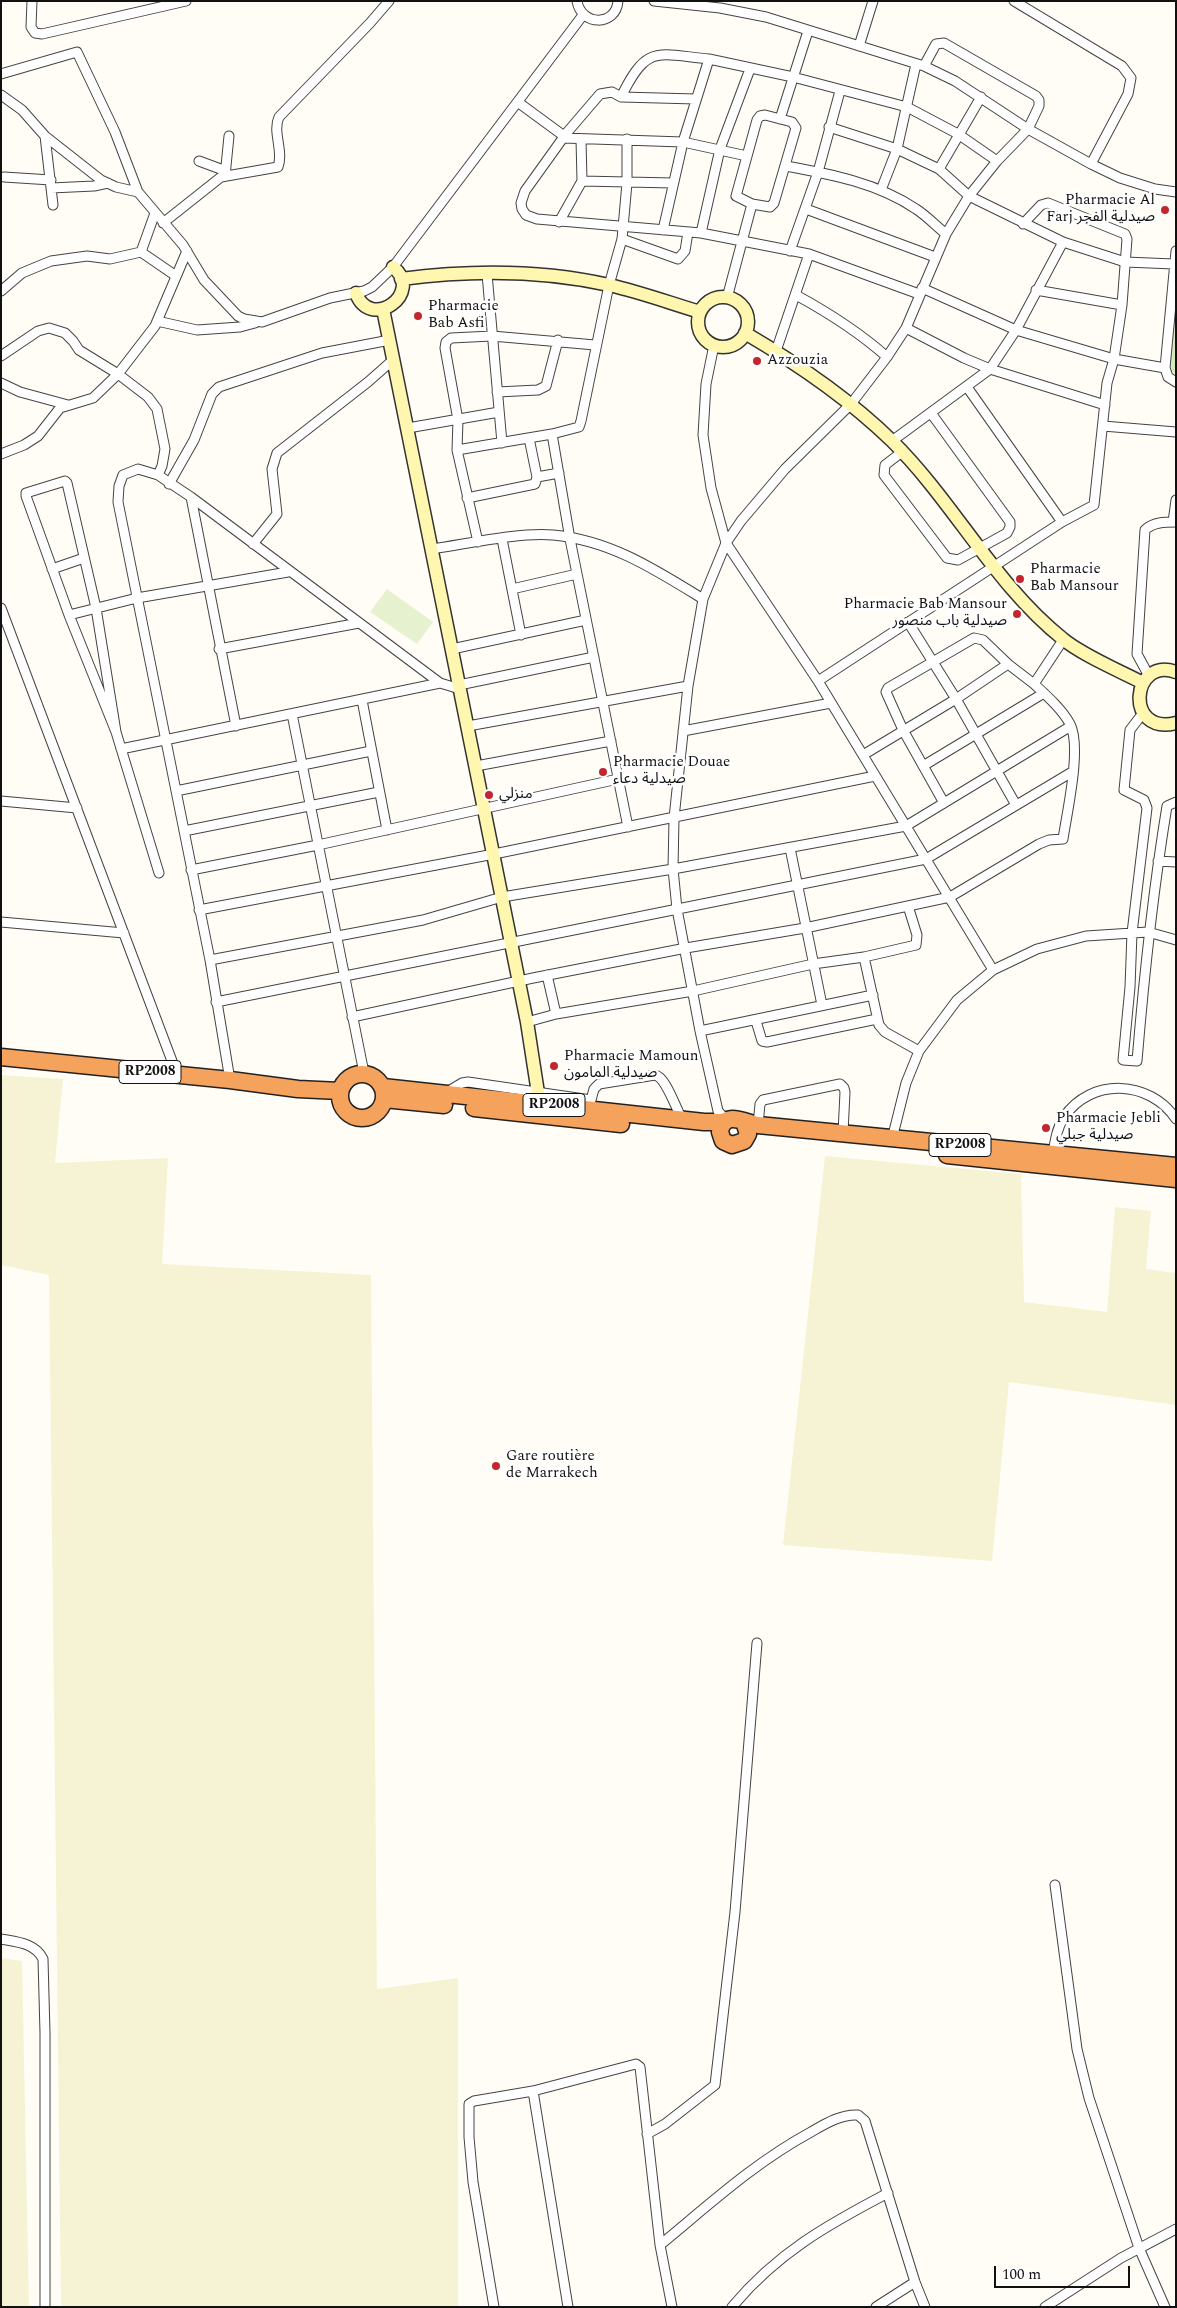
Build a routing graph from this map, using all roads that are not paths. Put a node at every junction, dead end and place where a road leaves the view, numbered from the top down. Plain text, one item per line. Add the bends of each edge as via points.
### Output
1 (32, 1) edge
2 (186, 1) edge
3 (389, 1) edge
4 (577, 1) edge
5 (618, 1) edge
6 (654, 1) edge
7 (873, 1) edge
8 (1014, 1) edge
9 (584, 15) junction
10 (808, 31) junction
11 (859, 46) junction
12 (709, 59) junction
13 (920, 65) junction
14 (750, 69) junction
15 (1, 74) edge
16 (793, 77) junction
17 (840, 91) junction
18 (1, 95) edge
19 (621, 97) junction
20 (981, 97) junction
21 (696, 99) junction
22 (519, 103) junction
23 (907, 107) junction
24 (780, 119) junction
25 (829, 128) junction
26 (1028, 129) junction
27 (958, 134) junction
28 (45, 136) junction
29 (229, 136) dead end
30 (563, 137) junction
31 (581, 139) junction
32 (627, 139) junction
33 (683, 142) junction
34 (720, 149) junction
35 (897, 149) junction
36 (746, 156) junction
37 (199, 161) dead end
38 (997, 161) junction
39 (1091, 164) junction
40 (786, 166) junction
41 (939, 169) junction
42 (818, 172) junction
43 (226, 173) junction
44 (4, 177) dead end
45 (582, 181) junction
46 (108, 183) junction
47 (627, 183) junction
48 (51, 184) junction
49 (673, 184) junction
50 (881, 190) junction
51 (138, 192) junction
52 (1176, 192) edge
53 (969, 196) junction
54 (752, 204) junction
55 (53, 205) dead end
56 (806, 210) junction
57 (155, 213) junction
58 (559, 222) junction
59 (163, 223) junction
60 (1023, 224) junction
61 (624, 226) junction
62 (663, 230) junction
63 (688, 232) junction
64 (701, 233) junction
65 (946, 234) junction
66 (622, 239) junction
67 (741, 241) junction
68 (1063, 242) junction
69 (187, 251) junction
70 (790, 251) junction
71 (1176, 251) edge
72 (141, 252) junction
73 (810, 254) junction
74 (934, 257) junction
75 (1125, 262) junction
76 (1174, 264) junction
77 (393, 267) junction
78 (487, 274) junction
79 (176, 276) junction
80 (401, 279) junction
81 (609, 285) junction
82 (1036, 290) junction
83 (1, 291) edge
84 (920, 291) junction
85 (356, 293) junction
86 (796, 295) junction
87 (727, 298) junction
88 (1122, 305) junction
89 (383, 309) junction
90 (700, 312) junction
91 (157, 321) junction
92 (262, 322) junction
93 (906, 328) junction
94 (1016, 330) junction
95 (746, 333) junction
96 (492, 336) junction
97 (390, 340) junction
98 (558, 340) junction
99 (595, 345) junction
100 (714, 345) junction
101 (3, 350) edge
102 (776, 351) junction
103 (887, 357) junction
104 (394, 359) junction
105 (1114, 359) junction
106 (1165, 368) junction
107 (990, 369) junction
108 (118, 374) junction
109 (1176, 382) edge
110 (1, 383) edge
111 (967, 387) junction
112 (497, 392) junction
113 (851, 404) junction
114 (68, 405) junction
115 (1105, 405) junction
116 (499, 412) junction
117 (931, 413) junction
118 (458, 420) junction
119 (1103, 426) junction
120 (408, 428) junction
121 (1176, 432) edge
122 (552, 434) junction
123 (529, 438) junction
124 (892, 441) junction
125 (502, 443) junction
126 (457, 450) junction
127 (902, 452) junction
128 (1, 454) edge
129 (559, 473) junction
130 (158, 475) junction
131 (536, 478) junction
132 (169, 484) junction
133 (191, 497) junction
134 (467, 498) junction
135 (1176, 500) edge
136 (1062, 522) junction
137 (1175, 522) edge
138 (502, 539) junction
139 (570, 539) junction
140 (478, 542) junction
141 (726, 543) junction
142 (253, 544) junction
143 (978, 548) junction
144 (432, 549) junction
145 (84, 558) junction
146 (993, 567) junction
147 (52, 569) junction
148 (288, 572) junction
149 (577, 574) junction
150 (209, 585) junction
151 (512, 589) junction
152 (137, 598) junction
153 (703, 599) junction
154 (1, 608) edge
155 (96, 608) junction
156 (69, 615) junction
157 (586, 620) junction
158 (908, 622) junction
159 (4, 623) edge
160 (359, 623) junction
161 (521, 635) junction
162 (1064, 640) junction
163 (452, 648) junction
164 (219, 649) junction
165 (594, 658) junction
166 (933, 661) junction
167 (1008, 664) junction
168 (1176, 672) edge
169 (1146, 679) junction
170 (818, 681) junction
171 (440, 683) junction
172 (1034, 684) junction
173 (688, 686) junction
174 (460, 687) junction
175 (1044, 693) junction
176 (956, 699) junction
177 (362, 700) junction
178 (603, 701) junction
179 (831, 703) junction
180 (1143, 713) junction
181 (292, 714) junction
182 (1176, 723) edge
183 (236, 726) junction
184 (468, 726) junction
185 (1071, 726) junction
186 (903, 730) junction
187 (116, 732) junction
188 (683, 732) junction
189 (976, 734) junction
190 (166, 740) junction
191 (611, 741) junction
192 (121, 749) junction
193 (371, 751) junction
194 (863, 755) junction
195 (302, 765) junction
196 (476, 766) junction
197 (923, 766) junction
198 (997, 771) junction
199 (1072, 772) junction
200 (875, 776) junction
201 (618, 780) junction
202 (176, 791) junction
203 (379, 792) junction
204 (1, 801) edge
205 (1176, 802) edge
206 (944, 803) junction
207 (1016, 805) junction
208 (311, 806) junction
209 (77, 808) junction
210 (484, 808) junction
211 (674, 818) junction
212 (906, 826) junction
213 (628, 827) junction
214 (387, 830) junction
215 (184, 831) junction
216 (318, 845) junction
217 (790, 848) junction
218 (494, 854) junction
219 (926, 859) junction
220 (1158, 861) junction
221 (1176, 862) edge
222 (191, 870) junction
223 (673, 870) junction
224 (159, 873) dead end
225 (796, 885) junction
226 (326, 887) junction
227 (502, 897) junction
228 (950, 897) junction
229 (908, 906) junction
230 (677, 909) junction
231 (199, 910) junction
232 (1, 922) edge
233 (805, 928) junction
234 (1148, 932) junction
235 (124, 933) junction
236 (1132, 933) junction
237 (337, 936) junction
238 (1176, 940) edge
239 (511, 941) junction
240 (686, 948) junction
241 (864, 957) junction
242 (210, 960) junction
243 (813, 964) junction
244 (993, 970) junction
245 (344, 975) junction
246 (548, 975) junction
247 (519, 981) junction
248 (693, 991) junction
249 (873, 995) junction
250 (216, 1002) junction
251 (822, 1006) junction
252 (556, 1014) junction
253 (352, 1017) junction
254 (877, 1019) junction
255 (756, 1020) junction
256 (527, 1022) junction
257 (700, 1031) junction
258 (919, 1051) junction
259 (1, 1056) edge
260 (364, 1073) junction
261 (172, 1074) junction
262 (230, 1080) junction
263 (384, 1093) junction
264 (340, 1096) junction
265 (537, 1098) junction
266 (682, 1119) junction
267 (1176, 1119) edge
268 (726, 1121) junction
269 (750, 1128) junction
270 (843, 1133) junction
271 (892, 1138) junction
272 (724, 1141) junction
273 (1052, 1154) junction
274 (1176, 1166) edge
275 (1176, 1179) edge
276 (757, 1643) dead end
277 (1055, 1886) dead end
278 (1, 1939) edge
279 (534, 2091) junction
280 (647, 2134) junction
281 (888, 2193) junction
282 (1176, 2229) edge
283 (660, 2245) junction
284 (1139, 2248) junction
285 (915, 2282) junction
286 (45, 2307) edge
287 (494, 2307) edge
288 (568, 2307) edge
289 (672, 2307) edge
290 (732, 2307) edge
291 (876, 2307) edge
292 (925, 2307) edge
293 (1045, 2307) edge
294 (1165, 2307) edge

1 - 2 street via 31,27 42,34
3 - 43 street via 279,117 279,166
4 - 9 street
5 - 9 street via 616,11 607,19 594,21
6 - 10 street via 720,8 766,17
7 - 11 street
8 - 39 street via 1122,66 1131,78 1128,94
9 - 22 street
10 - 11 street
10 - 16 street
11 - 13 street
12 - 14 street
12 - 19 street via 662,54 649,57 633,73
12 - 21 street
13 - 20 street via 955,80
13 - 23 street
13 - 26 street via 933,46 944,43 1036,96 1039,106
14 - 16 street
14 - 34 street
15 - 51 street via 77,52 115,132
16 - 17 street
16 - 24 street
17 - 23 street
17 - 25 street
18 - 28 street via 22,110
19 - 21 street
19 - 30 street via 612,92 600,94
20 - 26 street
20 - 27 street
21 - 33 street
22 - 30 street
22 - 77 street
23 - 27 street
23 - 35 street
24 - 36 street via 765,115 759,118
24 - 40 street via 792,122 796,128
25 - 35 street
25 - 42 street
26 - 38 street
26 - 39 street
27 - 38 street
27 - 41 street
28 - 46 street
28 - 48 street
29 - 43 street
30 - 31 street
30 - 58 street via 525,191 521,203 522,209 531,217
31 - 32 street
31 - 45 street
32 - 33 street
32 - 47 street
33 - 34 street
33 - 49 street
34 - 36 street
34 - 64 street
35 - 41 street
35 - 50 street
36 - 54 street via 736,196
37 - 43 street
38 - 53 street
39 - 52 street via 1120,178
40 - 42 street
40 - 54 street via 772,207
41 - 53 street
42 - 50 street
42 - 56 street
43 - 59 street
44 - 48 street
45 - 47 street
45 - 58 street
46 - 48 street via 94,186
46 - 51 street
47 - 49 street
47 - 61 street
48 - 55 street
49 - 62 street
50 - 65 street via 916,209
51 - 57 street
53 - 60 street
53 - 65 street
54 - 67 street
56 - 70 street
56 - 74 street
57 - 59 street
57 - 72 street
58 - 61 street
59 - 69 street
60 - 68 street
60 - 75 street via 1041,205 1048,204 1125,234
61 - 62 street
61 - 66 street
62 - 63 street
63 - 64 street
63 - 66 street via 685,251 678,259
64 - 67 street
65 - 74 street
66 - 81 street
67 - 70 street
67 - 87 street
68 - 75 street
68 - 82 street
69 - 79 street
69 - 92 street via 204,280 232,310 244,319
70 - 73 street
71 - 76 street
72 - 79 street
72 - 83 street via 110,259 87,256 51,261 22,273
73 - 84 street
73 - 86 street
74 - 84 street
75 - 76 street
75 - 88 street
76 - 106 street
77 - 80 street
77 - 85 street via 372,287
78 - 80 street
78 - 81 street via 534,275
78 - 96 street
79 - 91 street
80 - 89 street via 401,294 397,301
81 - 90 street
81 - 99 street
82 - 88 street
82 - 94 street
84 - 93 street
84 - 94 street
85 - 89 street via 362,303
85 - 92 street via 330,298
86 - 102 street
86 - 103 street via 844,323
87 - 90 street via 711,300
87 - 95 street via 740,304 745,311 748,318
88 - 105 street
89 - 97 street
90 - 100 street via 699,328
91 - 92 street via 198,330
91 - 108 street
93 - 103 street
93 - 107 street
94 - 105 street
94 - 107 street
95 - 100 street via 729,346
95 - 102 street
96 - 98 street
96 - 112 street
96 - 118 street via 451,338 446,342 444,348
97 - 104 street
97 - 132 street via 322,354 219,387 212,394 194,440
98 - 99 street
98 - 112 street via 546,386 538,390
99 - 122 street via 579,427
100 - 141 street via 706,384 703,435 711,488
101 - 108 street via 49,328 65,334 79,350
102 - 113 street
103 - 113 street
104 - 120 street
104 - 142 street via 277,453 272,469 277,514
105 - 106 street
105 - 115 street
106 - 109 street via 1168,377
107 - 111 street
107 - 115 street
108 - 114 street via 93,398
108 - 130 street via 148,397 157,409 164,449
110 - 114 street via 20,392
111 - 117 street
111 - 136 street
112 - 116 street
113 - 124 street
113 - 141 street via 760,497
114 - 128 street via 60,408 38,436
115 - 119 street
116 - 118 street
116 - 125 street
117 - 124 street
117 - 143 street via 1010,522 1007,533
118 - 120 street
118 - 126 street
119 - 121 street
119 - 136 street via 1094,505
120 - 144 street
122 - 123 street
122 - 129 street
123 - 125 street
123 - 131 street
124 - 127 street
125 - 126 street
126 - 134 street
127 - 143 street
127 - 143 street via 885,465 883,473 947,558 958,560
129 - 131 street
129 - 139 street
130 - 132 street
130 - 152 street via 138,469 123,475 119,486 118,502
131 - 134 street via 533,486
132 - 133 street
133 - 142 street
133 - 150 street
134 - 140 street
135 - 137 street
136 - 146 street
137 - 169 street via 1158,523 1145,530 1137,654
138 - 139 street via 554,535
138 - 140 street
138 - 151 street
139 - 149 street
139 - 153 street via 618,551
140 - 144 street
141 - 153 street
141 - 170 street
142 - 148 street
143 - 146 street
144 - 163 street
145 - 147 street
145 - 147 street via 67,482 26,493
145 - 155 street
146 - 158 street
146 - 162 street
147 - 156 street
148 - 150 street
148 - 160 street
149 - 151 street
149 - 157 street
150 - 152 street
150 - 164 street
151 - 161 street
152 - 155 street
152 - 190 street
153 - 173 street
154 - 159 street
155 - 156 street
155 - 187 street
156 - 187 street
157 - 161 street
157 - 165 street
158 - 166 street
158 - 170 street
159 - 209 street
160 - 164 street
160 - 171 street
161 - 163 street
162 - 169 street
162 - 172 street
163 - 174 street
164 - 183 street
165 - 174 street
165 - 178 street
166 - 167 street via 966,641 978,638
166 - 176 street
166 - 186 street via 886,692
167 - 172 street
167 - 176 street
168 - 169 street via 1165,670
169 - 180 street via 1138,698
170 - 179 street
171 - 174 street
171 - 177 street
172 - 175 street
173 - 178 street
173 - 188 street
174 - 184 street
175 - 185 street
175 - 189 street
176 - 186 street
176 - 189 street
177 - 181 street
177 - 193 street
178 - 184 street
178 - 191 street
179 - 188 street
179 - 194 street
180 - 182 street via 1157,724
180 - 236 street via 1130,730 1124,790 1147,804
181 - 183 street
181 - 195 street
183 - 190 street
184 - 196 street
185 - 198 street
185 - 199 street via 1074,740
186 - 194 street
186 - 197 street
187 - 192 street
188 - 211 street
189 - 197 street
189 - 198 street
190 - 192 street
190 - 202 street
191 - 196 street
191 - 201 street
192 - 224 street
193 - 195 street
193 - 203 street
194 - 200 street
195 - 202 street
195 - 208 street
196 - 210 street
197 - 206 street
198 - 206 street
198 - 207 street
199 - 207 street
199 - 228 street via 1063,839 1039,844
200 - 211 street
200 - 212 street
201 - 210 street
201 - 213 street
202 - 215 street
203 - 208 street
203 - 214 street
204 - 209 street
205 - 220 street via 1167,806
206 - 212 street
207 - 219 street
208 - 215 street
208 - 216 street
209 - 235 street
210 - 214 street
210 - 218 street
211 - 213 street
211 - 223 street
212 - 217 street
212 - 219 street
213 - 218 street
214 - 216 street
215 - 222 street
216 - 222 street
216 - 226 street
217 - 223 street
217 - 225 street
218 - 226 street
218 - 227 street
219 - 225 street
219 - 228 street
220 - 221 street
220 - 234 street
222 - 231 street
223 - 227 street
223 - 230 street
225 - 230 street
225 - 233 street
226 - 231 street
226 - 237 street
227 - 237 street via 422,920
227 - 239 street
228 - 229 street
228 - 244 street
229 - 233 street
229 - 241 street via 917,935 916,944
230 - 239 street
230 - 240 street
231 - 242 street
232 - 235 street
233 - 240 street
233 - 243 street
234 - 236 street
234 - 236 street via 1136,1062 1123,1060
234 - 238 street
235 - 261 street via 172,1061
236 - 244 street via 1086,936 1038,949
237 - 242 street
237 - 245 street
239 - 245 street
239 - 247 street
240 - 246 street
240 - 248 street
241 - 243 street
241 - 249 street
242 - 250 street
243 - 248 street
243 - 251 street
244 - 258 street via 957,1000
245 - 250 street
245 - 253 street
246 - 247 street
246 - 252 street
247 - 253 street
247 - 256 street
248 - 252 street
248 - 257 street
249 - 251 street
249 - 254 street
250 - 262 street
251 - 255 street
252 - 256 street
253 - 260 street
254 - 255 street via 767,1042 762,1041
254 - 258 street via 885,1032
255 - 257 street
256 - 265 street
257 - 268 street via 718,1111
258 - 271 street via 906,1083
259 - 261 highway, RP2008
260 - 263 highway, RP2008 via 375,1078
260 - 264 highway via 348,1079
261 - 262 highway, RP2008
262 - 264 highway, RP2008
263 - 264 highway, RP2008 via 380,1110 364,1118 347,1113
263 - 265 highway, RP2008
263 - 272 highway, RP2008 via 693,1131
265 - 266 highway, RP2008
265 - 266 street via 591,1100 599,1084 659,1076
266 - 268 highway, RP2008
267 - 273 street via 1165,1105 1147,1093 1126,1088 1101,1090 1078,1102 1064,1117 1055,1136
268 - 269 highway, RP2008 via 736,1118
268 - 272 highway via 720,1132
269 - 270 highway, RP2008
269 - 270 street via 763,1100 840,1084 845,1092
269 - 272 highway, RP2008 via 736,1145
269 - 275 highway, RP2008 via 759,1135
270 - 271 highway, RP2008
271 - 273 highway, RP2008
273 - 274 highway, RP2008
276 - 280 street via 735,1912 715,2085
277 - 284 street via 1079,2057 1089,2098
278 - 286 street via 27,1944 40,1952 43,1959
279 - 280 street via 637,2064 640,2067
279 - 287 street via 474,2101 468,2105 473,2182
279 - 288 street
280 - 283 street
281 - 283 street via 865,2121 854,2114 833,2120 760,2162
281 - 285 street
281 - 290 street via 830,2224 785,2254
282 - 284 street
283 - 289 street
284 - 293 street
284 - 294 street
285 - 291 street
285 - 292 street

